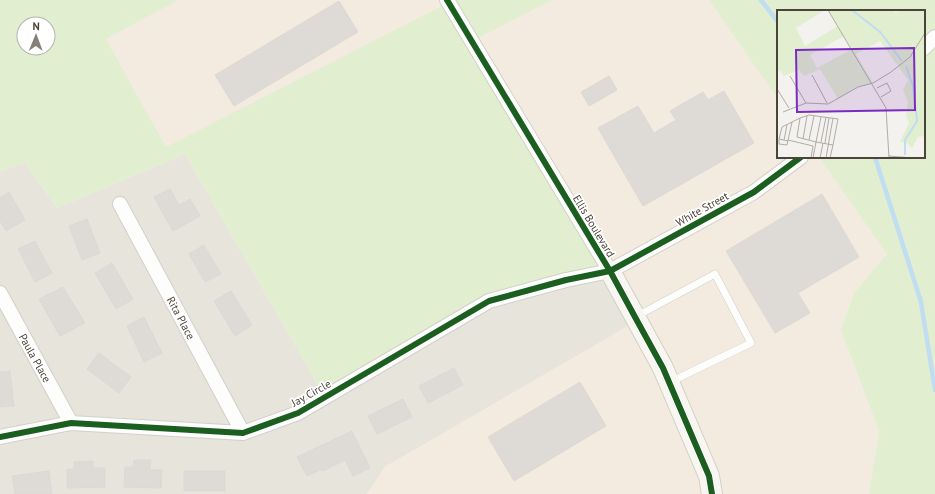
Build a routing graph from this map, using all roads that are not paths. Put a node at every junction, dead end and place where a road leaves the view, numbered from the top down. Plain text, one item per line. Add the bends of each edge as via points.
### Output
1 (447, 0) edge
2 (935, 37) edge
3 (925, 47) edge
4 (800, 158) edge
5 (120, 204) dead end
6 (610, 271) junction
7 (0, 293) edge
8 (635, 317) junction
9 (669, 383) junction
10 (71, 423) junction
11 (243, 433) junction
12 (0, 437) edge
13 (712, 494) edge

1 - 6 street, Ellis Boulevard
2 - 3 street
4 - 6 street, White Street via 754,192
5 - 11 street, Rita Place
6 - 8 street, Ellis Boulevard
6 - 11 street, Jay Circle via 489,301 298,413
7 - 10 street, Paula Place
8 - 9 street, Ellis Boulevard
8 - 9 lane via 715,274 750,342
9 - 13 street, Ellis Boulevard via 709,476
10 - 11 street, Jay Circle
10 - 12 street, Jay Circle

